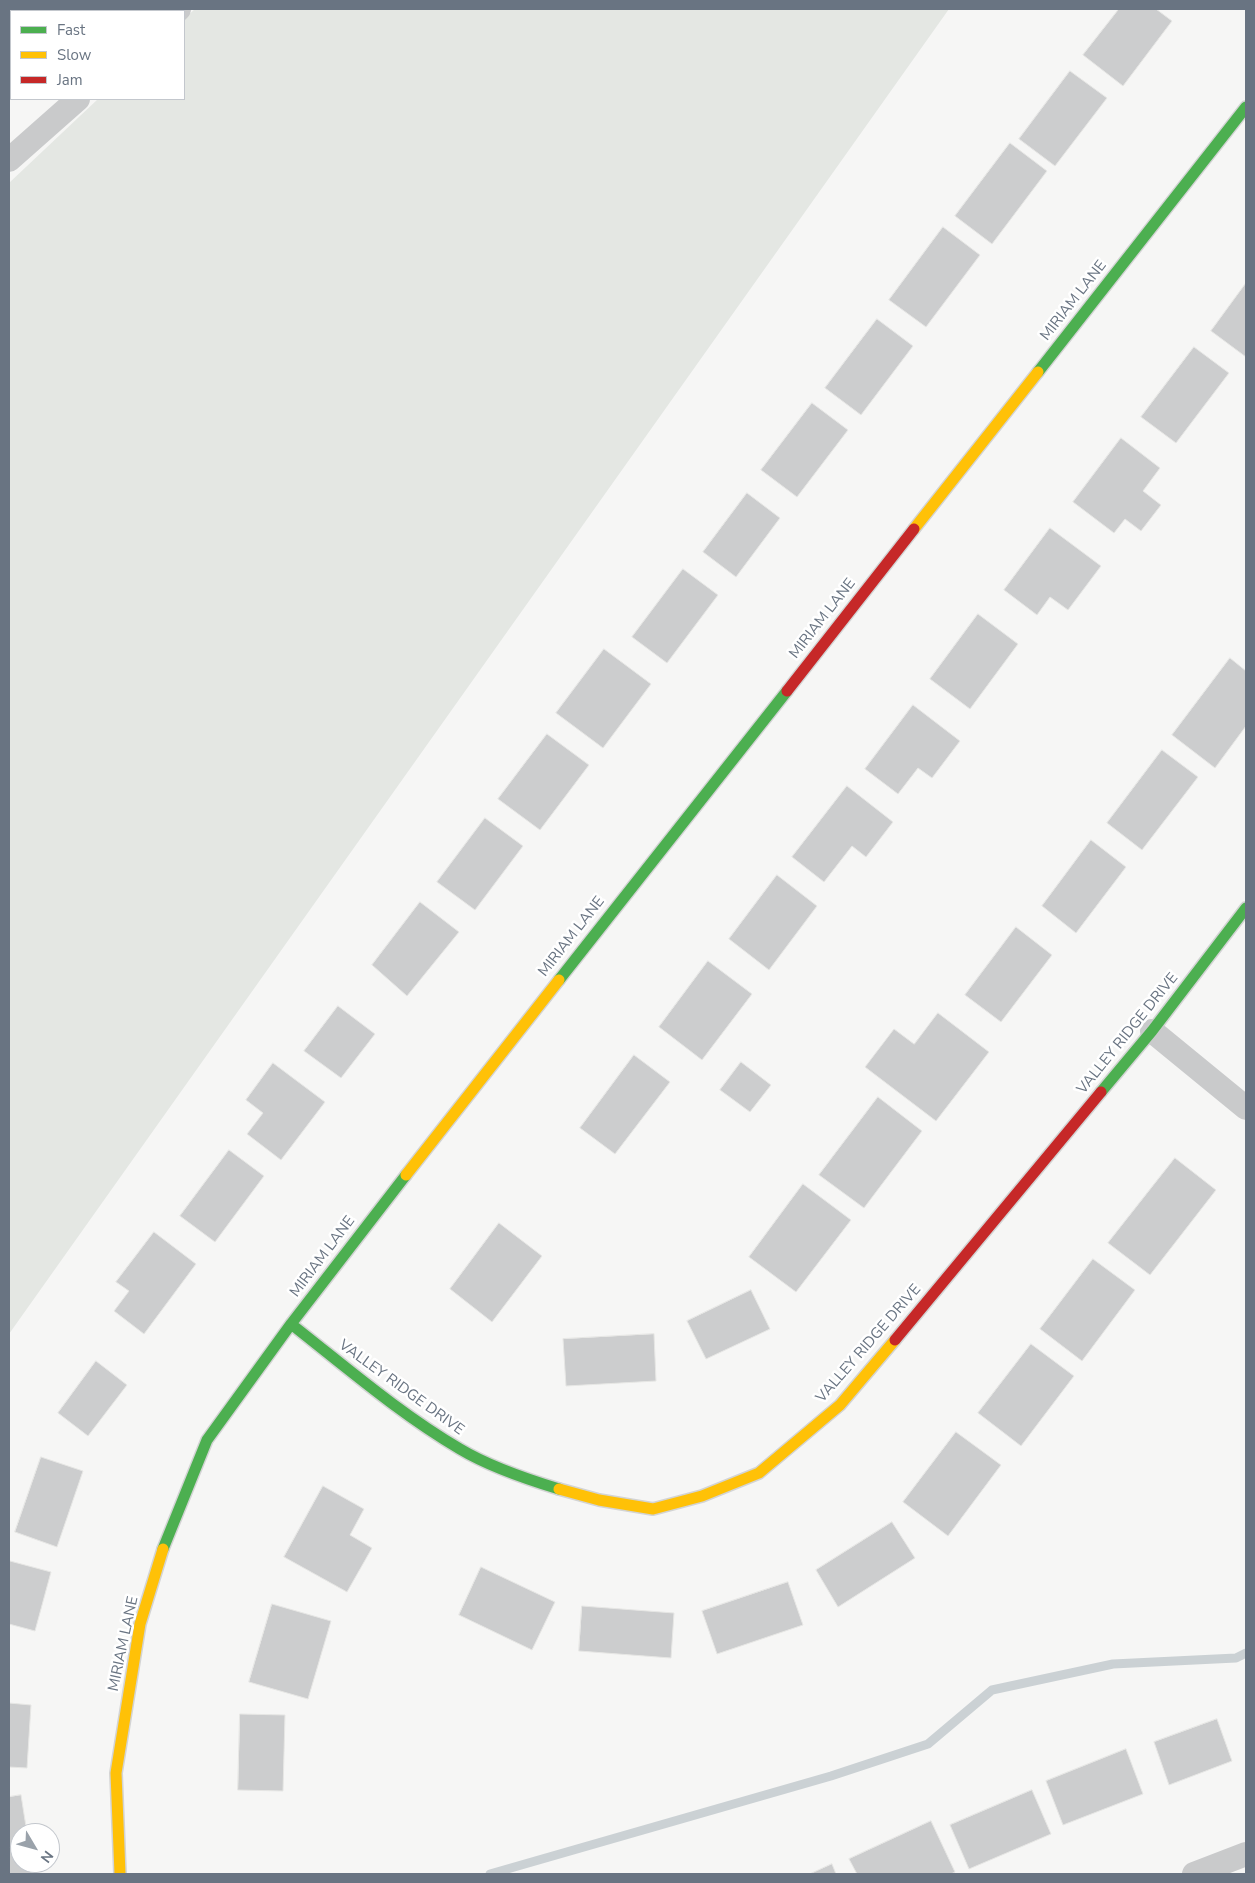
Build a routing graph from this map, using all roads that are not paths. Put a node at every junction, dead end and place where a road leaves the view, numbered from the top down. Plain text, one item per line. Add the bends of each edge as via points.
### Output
1 (77, 100) edge
2 (1246, 107) edge
3 (9, 160) edge
4 (1246, 908) edge
5 (1152, 1031) junction
6 (1246, 1108) edge
7 (291, 1324) junction
8 (1246, 1854) edge
9 (120, 1874) edge
10 (1194, 1874) edge

1 - 3 street
2 - 7 street, MIRIAM LANE via 551,988
4 - 5 street, VALLEY RIDGE DRIVE
5 - 6 street
5 - 7 street, VALLEY RIDGE DRIVE via 840,1405 759,1473 702,1496 653,1509 599,1500 524,1478 461,1450 398,1408
7 - 9 street, MIRIAM LANE via 207,1440 160,1560 140,1624 116,1773
8 - 10 street

